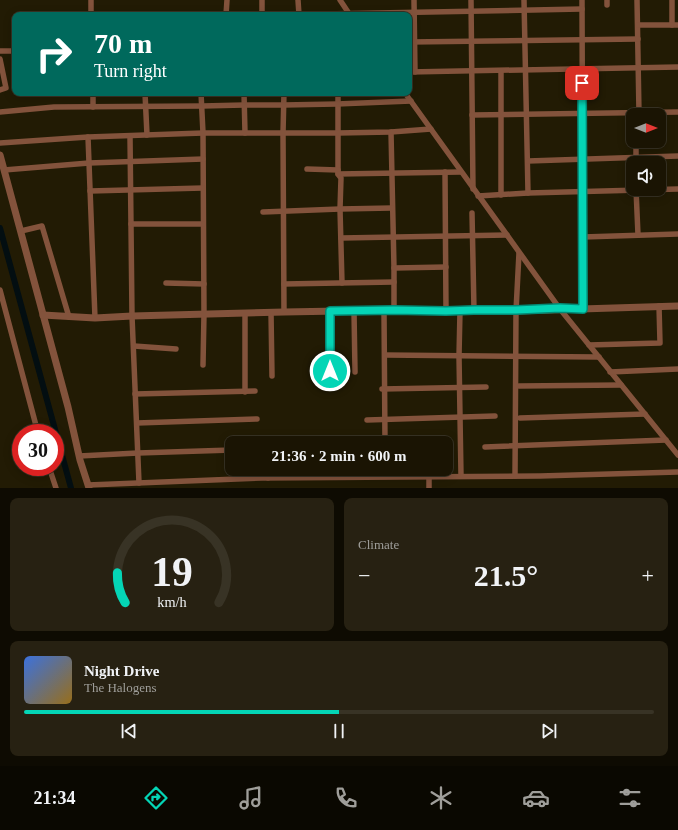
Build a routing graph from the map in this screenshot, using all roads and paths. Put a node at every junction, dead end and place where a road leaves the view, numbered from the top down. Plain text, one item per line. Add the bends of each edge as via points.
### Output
1 (91, 0) edge
2 (227, 0) edge
3 (262, 0) edge
4 (298, 0) edge
5 (340, 0) edge
6 (414, 0) edge
7 (471, 0) edge
8 (524, 0) edge
9 (582, 0) edge
10 (637, 0) edge
11 (672, 0) edge
12 (582, 9) junction
13 (524, 10) junction
14 (471, 11) junction
15 (91, 12) edge
16 (226, 12) edge
17 (262, 12) edge
18 (299, 12) edge
19 (349, 12) edge
20 (414, 12) junction
21 (638, 25) junction
22 (675, 25) edge
23 (638, 39) junction
24 (582, 40) junction
25 (525, 41) junction
26 (412, 42) edge
27 (471, 42) junction
28 (0, 51) edge
29 (12, 51) edge
30 (0, 59) edge
31 (582, 68) junction
32 (638, 68) junction
33 (678, 68) edge
34 (526, 70) junction
35 (472, 71) junction
36 (501, 71) junction
37 (412, 72) edge
38 (0, 90) edge
39 (93, 96) edge
40 (145, 96) edge
41 (201, 96) edge
42 (244, 96) edge
43 (284, 96) edge
44 (338, 96) edge
45 (407, 96) edge
46 (411, 101) junction
47 (338, 104) junction
48 (244, 105) junction
49 (283, 105) junction
50 (202, 106) junction
51 (93, 107) junction
52 (146, 107) junction
53 (637, 108) edge
54 (0, 112) edge
55 (666, 112) edge
56 (678, 112) edge
57 (626, 113) edge
58 (501, 114) junction
59 (527, 114) junction
60 (582, 114) junction
61 (472, 115) junction
62 (431, 129) junction
63 (391, 132) junction
64 (203, 133) junction
65 (245, 133) junction
66 (283, 133) junction
67 (338, 133) junction
68 (147, 135) junction
69 (130, 136) junction
70 (88, 138) junction
71 (0, 143) edge
72 (0, 155) edge
73 (678, 156) edge
74 (666, 157) edge
75 (203, 159) junction
76 (582, 159) junction
77 (626, 160) edge
78 (130, 161) junction
79 (528, 161) junction
80 (89, 163) junction
81 (308, 169) dead end
82 (4, 170) junction
83 (338, 172) junction
84 (445, 172) junction
85 (461, 172) junction
86 (392, 173) junction
87 (203, 188) junction
88 (473, 189) junction
89 (666, 189) edge
90 (678, 189) edge
91 (131, 190) junction
92 (626, 190) edge
93 (90, 191) junction
94 (583, 192) junction
95 (528, 193) junction
96 (501, 195) junction
97 (478, 196) junction
98 (636, 196) edge
99 (392, 208) junction
100 (340, 209) junction
101 (284, 211) junction
102 (263, 212) dead end
103 (472, 213) dead end
104 (131, 224) junction
105 (203, 224) junction
106 (21, 231) junction
107 (678, 234) edge
108 (507, 235) junction
109 (638, 235) junction
110 (445, 236) junction
111 (473, 236) junction
112 (393, 237) junction
113 (583, 237) junction
114 (341, 238) junction
115 (519, 252) junction
116 (446, 267) junction
117 (394, 268) junction
118 (394, 282) junction
119 (166, 283) dead end
120 (342, 283) junction
121 (204, 284) junction
122 (284, 284) junction
123 (0, 290) edge
124 (659, 306) junction
125 (678, 306) edge
126 (560, 308) junction
127 (583, 309) junction
128 (394, 310) junction
129 (474, 310) junction
130 (516, 310) junction
131 (330, 311) junction
132 (354, 311) junction
133 (384, 311) junction
134 (446, 311) junction
135 (460, 311) junction
136 (271, 312) junction
137 (284, 312) junction
138 (245, 313) junction
139 (204, 314) junction
140 (43, 315) junction
141 (132, 316) junction
142 (69, 317) junction
143 (95, 318) junction
144 (589, 345) junction
145 (134, 346) junction
146 (176, 349) dead end
147 (385, 355) junction
148 (459, 356) junction
149 (516, 356) junction
150 (599, 357) junction
151 (203, 365) dead end
152 (678, 369) edge
153 (330, 371) dead end
154 (355, 372) dead end
155 (610, 372) junction
156 (272, 376) dead end
157 (621, 385) junction
158 (519, 386) dead end
159 (459, 387) junction
160 (486, 387) dead end
161 (383, 389) junction
162 (255, 391) dead end
163 (245, 392) junction
164 (136, 394) junction
165 (644, 414) junction
166 (495, 416) dead end
167 (460, 418) junction
168 (520, 418) dead end
169 (257, 419) dead end
170 (367, 420) dead end
171 (385, 420) junction
172 (137, 423) junction
173 (36, 424) edge
174 (385, 436) edge
175 (666, 440) junction
176 (515, 446) junction
177 (485, 447) dead end
178 (225, 450) edge
179 (138, 453) junction
180 (678, 455) edge
181 (79, 456) junction
182 (678, 472) edge
183 (52, 476) edge
184 (429, 476) joint
185 (453, 476) edge
186 (461, 476) junction
187 (515, 476) junction
188 (385, 477) joint
189 (268, 478) joint
190 (139, 483) junction
191 (88, 487) edge
192 (56, 488) edge
193 (429, 488) edge

1 - 15 street
2 - 16 street
3 - 17 street
4 - 18 street
5 - 19 street
6 - 20 street
7 - 14 street
8 - 13 street
9 - 12 street
10 - 21 street
11 - 22 street
12 - 13 street
12 - 24 street
13 - 14 street
13 - 25 street
14 - 20 street
14 - 27 street
20 - 26 street
21 - 22 street
21 - 23 street
23 - 24 street
23 - 32 street
24 - 25 street
24 - 31 street
25 - 27 street
25 - 34 street
26 - 27 street
26 - 37 street
27 - 35 street
28 - 29 street
30 - 38 street via 6,88
31 - 32 street
31 - 34 street
31 - 60 street
32 - 33 street
32 - 53 street
34 - 36 street
34 - 59 street
35 - 36 street
35 - 37 street
35 - 61 street
36 - 58 street
39 - 51 street
40 - 52 street
41 - 50 street
42 - 48 street
43 - 49 street
44 - 47 street
45 - 46 street
46 - 47 street
46 - 62 street
47 - 49 street
47 - 67 street
48 - 49 street
48 - 50 street
48 - 65 street
49 - 66 street
50 - 52 street
50 - 64 street
51 - 52 street
51 - 54 street
52 - 68 street
55 - 56 street
57 - 60 street
58 - 59 street
58 - 61 street
58 - 96 street
59 - 60 street
59 - 79 street
60 - 76 street
61 - 88 street
62 - 63 street
62 - 85 street
63 - 67 street
63 - 86 street
64 - 65 street
64 - 68 street
64 - 75 street
65 - 66 street
66 - 67 street
66 - 101 street
67 - 83 street
68 - 69 street
69 - 70 street
69 - 78 street
70 - 71 street
70 - 80 street
72 - 82 street
73 - 74 street
75 - 78 street
75 - 87 street
76 - 77 street
76 - 79 street
76 - 94 street
78 - 80 street
78 - 91 street
79 - 95 street
80 - 82 street
80 - 93 street
81 - 83 street
82 - 106 street
83 - 86 street
83 - 100 street via 341,178
84 - 85 street
84 - 86 street
84 - 110 street
85 - 88 street
86 - 99 street
87 - 91 street
87 - 105 street
88 - 97 street
89 - 90 street
91 - 93 street
91 - 104 street
92 - 94 street
93 - 143 street
94 - 95 street
94 - 113 street
95 - 96 street
96 - 97 street
97 - 108 street
98 - 109 street
99 - 100 street
99 - 112 street
100 - 101 street
100 - 114 street
101 - 102 street
101 - 122 street
103 - 111 street
104 - 105 street
104 - 141 street
105 - 121 street
106 - 140 street
106 - 142 street via 42,226
107 - 109 street
108 - 111 street
108 - 115 street
109 - 113 street
110 - 111 street
110 - 112 street
110 - 116 street
111 - 129 street
112 - 114 street
112 - 117 street
113 - 127 street
114 - 120 street
115 - 126 street
115 - 130 street
116 - 117 street
116 - 134 street
117 - 118 street
118 - 120 street
118 - 128 street
119 - 121 street
120 - 122 street
121 - 139 street
122 - 137 street
123 - 173 street
124 - 125 street
124 - 127 street
124 - 144 street via 660,343
126 - 127 street
126 - 130 street
126 - 144 street
128 - 133 street
128 - 134 street
129 - 130 street
129 - 135 street
130 - 149 street
131 - 132 street
131 - 137 street
131 - 153 street
132 - 133 street
132 - 154 street
133 - 147 street
134 - 135 street
135 - 148 street
136 - 137 street
136 - 138 street
136 - 156 street
138 - 139 street
138 - 163 street
139 - 141 street
139 - 151 street
140 - 142 street
140 - 181 street
141 - 143 street
141 - 145 street
142 - 143 street
144 - 150 street
145 - 146 street
145 - 164 street
147 - 148 street
147 - 161 street
148 - 149 street
148 - 159 street
149 - 150 street
149 - 176 street
150 - 155 street
152 - 155 street
155 - 157 street
157 - 158 street
157 - 165 street
159 - 160 street
159 - 161 street
159 - 167 street
161 - 171 street
162 - 163 street
163 - 164 street
164 - 172 street
165 - 168 street
165 - 175 street
166 - 167 street
167 - 171 street
167 - 186 street
169 - 172 street
170 - 171 street
171 - 174 street
172 - 179 street
175 - 176 street
175 - 180 street
176 - 177 street
176 - 187 street
178 - 179 street
179 - 181 street
179 - 190 street
181 - 191 street
182 - 187 street
183 - 192 street
184 - 188 street
184 - 193 street
185 - 186 street
186 - 187 street
188 - 189 street
189 - 190 street
190 - 191 street

